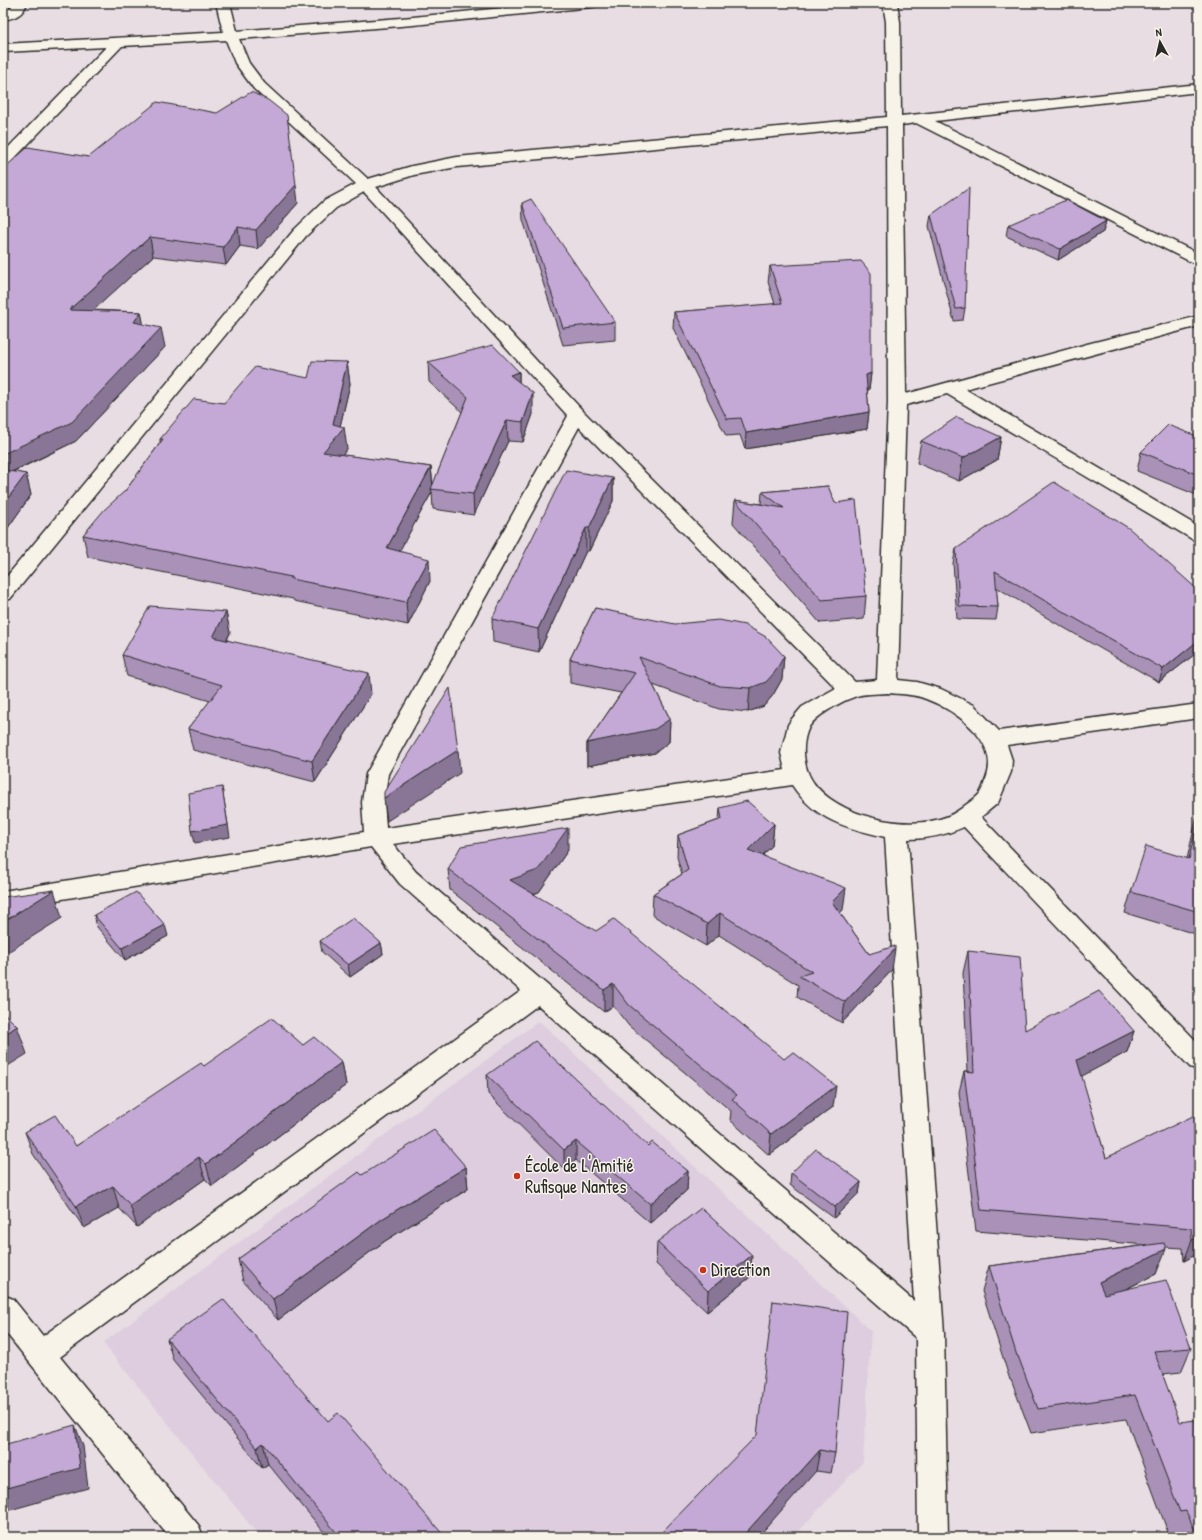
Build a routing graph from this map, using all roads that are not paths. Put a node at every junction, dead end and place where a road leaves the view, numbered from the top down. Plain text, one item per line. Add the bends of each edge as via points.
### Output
1 (20, 3) edge
2 (223, 3) edge
3 (592, 3) edge
4 (890, 3) edge
5 (3, 16) edge
6 (231, 36) junction
7 (118, 42) junction
8 (3, 48) edge
9 (1199, 88) edge
10 (917, 118) junction
11 (895, 121) junction
12 (3, 162) edge
13 (366, 185) junction
14 (1199, 260) edge
15 (1199, 321) edge
16 (949, 387) junction
17 (898, 402) junction
18 (577, 415) junction
19 (1199, 535) edge
20 (3, 594) edge
21 (887, 686) junction
22 (850, 690) junction
23 (1199, 711) edge
24 (994, 739) junction
25 (798, 776) junction
26 (967, 816) junction
27 (896, 831) junction
28 (376, 838) junction
29 (3, 900) edge
30 (538, 992) junction
31 (1199, 1060) edge
32 (3, 1308) edge
33 (930, 1333) junction
34 (41, 1354) junction
35 (188, 1537) edge
36 (933, 1537) edge

1 - 5 street via 15,13
2 - 6 street
3 - 6 street via 411,15
4 - 11 street via 894,22
6 - 7 street
6 - 13 street via 242,63 259,86
7 - 8 street
7 - 12 street
9 - 10 street
10 - 11 street
10 - 14 street
11 - 13 street via 457,162 413,169
11 - 17 street
13 - 18 street
13 - 20 street via 341,197 317,215 300,233
15 - 16 street
16 - 17 street
16 - 19 street
17 - 21 street
18 - 22 street
18 - 28 street via 377,774 373,802
21 - 22 street
21 - 24 street via 917,689 934,694 966,710
22 - 25 street via 810,712 800,725 792,753
23 - 24 street
24 - 26 street via 1001,760 1000,772 990,797
25 - 27 street via 810,793 832,811 854,822
25 - 28 street
26 - 27 street via 937,828
26 - 31 street
27 - 33 street
28 - 29 street
28 - 30 street via 408,878
30 - 33 street
30 - 34 street
32 - 34 street
33 - 36 street
34 - 35 street

